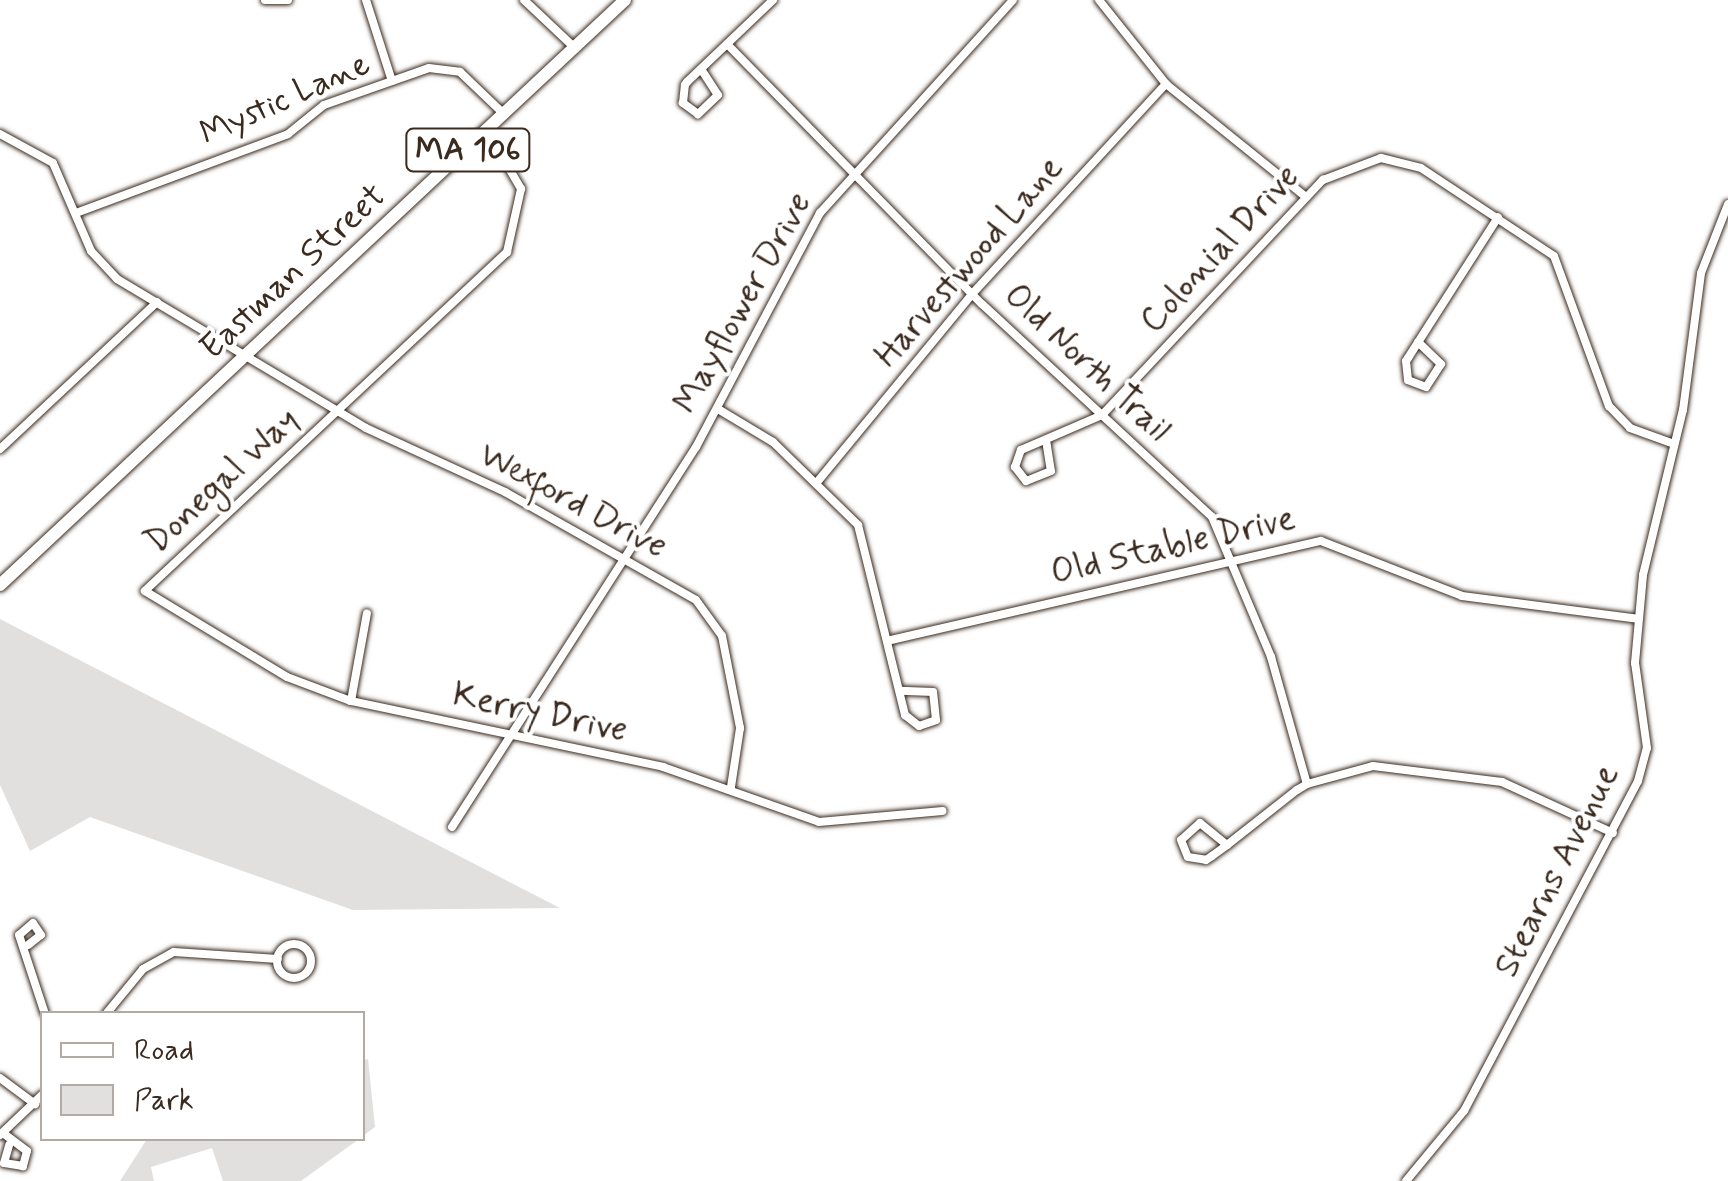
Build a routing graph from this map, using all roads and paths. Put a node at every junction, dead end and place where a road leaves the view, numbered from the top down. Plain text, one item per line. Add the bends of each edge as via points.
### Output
1 (266, 0) edge
2 (288, 0) edge
3 (366, 0) edge
4 (524, 0) edge
5 (625, 0) edge
6 (773, 0) edge
7 (1013, 0) edge
8 (1099, 0) edge
9 (727, 44) junction
10 (575, 48) junction
11 (700, 69) junction
12 (392, 81) junction
13 (1166, 84) junction
14 (505, 115) junction
15 (488, 132) junction
16 (0, 134) edge
17 (856, 168) junction
18 (1306, 197) junction
19 (1728, 204) edge
20 (76, 214) junction
21 (1498, 218) junction
22 (972, 294) junction
23 (157, 302) junction
24 (1418, 342) junction
25 (248, 355) junction
26 (718, 408) junction
27 (337, 411) junction
28 (1102, 414) junction
29 (1046, 440) junction
30 (1674, 444) junction
31 (0, 448) edge
32 (818, 481) junction
33 (624, 560) junction
34 (1233, 560) junction
35 (0, 586) edge
36 (145, 591) joint
37 (367, 613) dead end
38 (1638, 619) junction
39 (891, 640) junction
40 (900, 691) junction
41 (351, 701) junction
42 (514, 734) junction
43 (1306, 784) junction
44 (730, 787) junction
45 (942, 811) dead end
46 (452, 827) dead end
47 (1613, 833) junction
48 (1228, 844) junction
49 (28, 945) dead end
50 (278, 959) junction
51 (44, 1011) edge
52 (108, 1011) edge
53 (0, 1078) edge
54 (40, 1097) edge
55 (35, 1104) junction
56 (2, 1134) edge
57 (9, 1145) dead end
58 (1406, 1181) edge

1 - 2 street
3 - 12 street
4 - 10 street
5 - 10 main road, Eastman Street / MA 106
6 - 9 street
7 - 17 street, Mayflower Drive
8 - 13 street
9 - 11 street
9 - 17 street, Old North Trail
10 - 14 main road, Eastman Street / MA 106
11 - 11 street via 682,96 698,114 718,95
12 - 14 street, Mystic Lane via 454,70
12 - 20 street, Mystic Lane via 324,105 282,136
13 - 18 street
13 - 22 street, Harvestwood Lane
14 - 15 main road, Eastman Street / MA 106
15 - 25 main road, Eastman Street / MA 106
15 - 27 street, Donegal Way via 522,189 513,244
16 - 20 street, Wexford Drive via 53,163
17 - 22 street, Old North Trail
17 - 26 street, Mayflower Drive via 811,227
18 - 21 street, Colonial Drive via 1342,166 1388,158
18 - 28 street, Colonial Drive
19 - 30 street, Stearns Avenue via 1701,273
20 - 23 street, Wexford Drive via 107,271
21 - 24 street
21 - 30 street, Colonial Drive via 1564,270 1615,414
22 - 28 street, Old North Trail
22 - 32 street, Harvestwood Lane
23 - 25 street, Wexford Drive
23 - 31 street
24 - 24 street via 1405,373 1426,387 1441,364
25 - 27 street, Wexford Drive
25 - 35 main road, Eastman Street / MA 106
26 - 32 street
26 - 33 street, Mayflower Drive
27 - 33 street, Wexford Drive
27 - 36 street, Donegal Way
28 - 29 street, Colonial Drive
28 - 34 street, Old North Trail via 1212,517
29 - 29 street, Colonial Drive via 1017,456 1026,481 1051,471
30 - 38 street, Stearns Avenue
32 - 39 street via 863,535
33 - 42 street, Mayflower Drive
33 - 44 street, Wexford Drive via 696,600 718,626 741,736
34 - 38 street, Old Stable Drive via 1338,542 1462,596
34 - 39 street, Old Stable Drive
34 - 43 street, Old North Trail
36 - 41 street, Kerry Drive via 288,677
37 - 41 street
38 - 47 street, Stearns Avenue via 1647,748
39 - 40 street
40 - 40 street via 912,723 938,716 933,692
41 - 42 street, Kerry Drive
42 - 44 street, Kerry Drive
42 - 46 street, Mayflower Drive
43 - 47 street via 1372,766 1475,777
43 - 48 street
44 - 45 street, Kerry Drive via 832,823
47 - 58 street, Stearns Avenue via 1464,1111
48 - 48 street via 1198,861 1181,840 1200,824
49 - 51 street
50 - 50 street via 289,977 311,965 298,944
50 - 52 street via 174,952 143,969
53 - 55 street
54 - 55 street
55 - 56 street
56 - 57 street

